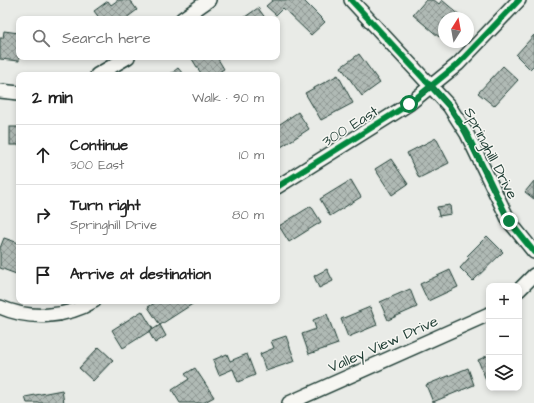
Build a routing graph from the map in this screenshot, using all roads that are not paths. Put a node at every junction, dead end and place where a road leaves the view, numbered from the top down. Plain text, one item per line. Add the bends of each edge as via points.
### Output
1 (209, 0) edge
2 (351, 0) edge
3 (519, 0) edge
4 (186, 16) edge
5 (123, 60) edge
6 (102, 72) edge
7 (432, 86) junction
8 (0, 91) edge
9 (16, 93) edge
10 (280, 185) edge
11 (534, 252) edge
12 (534, 275) edge
13 (522, 287) edge
14 (87, 304) edge
15 (0, 307) edge
16 (486, 315) edge
17 (289, 403) edge

1 - 4 street
2 - 7 street, Springhill Drive
3 - 7 street, 300 East via 458,64
5 - 6 street
7 - 10 street, 300 East via 409,104
7 - 11 street, Springhill Drive via 461,124 509,221
8 - 9 street
12 - 13 street
14 - 15 street via 73,310 41,316
16 - 17 street, Valley View Drive

